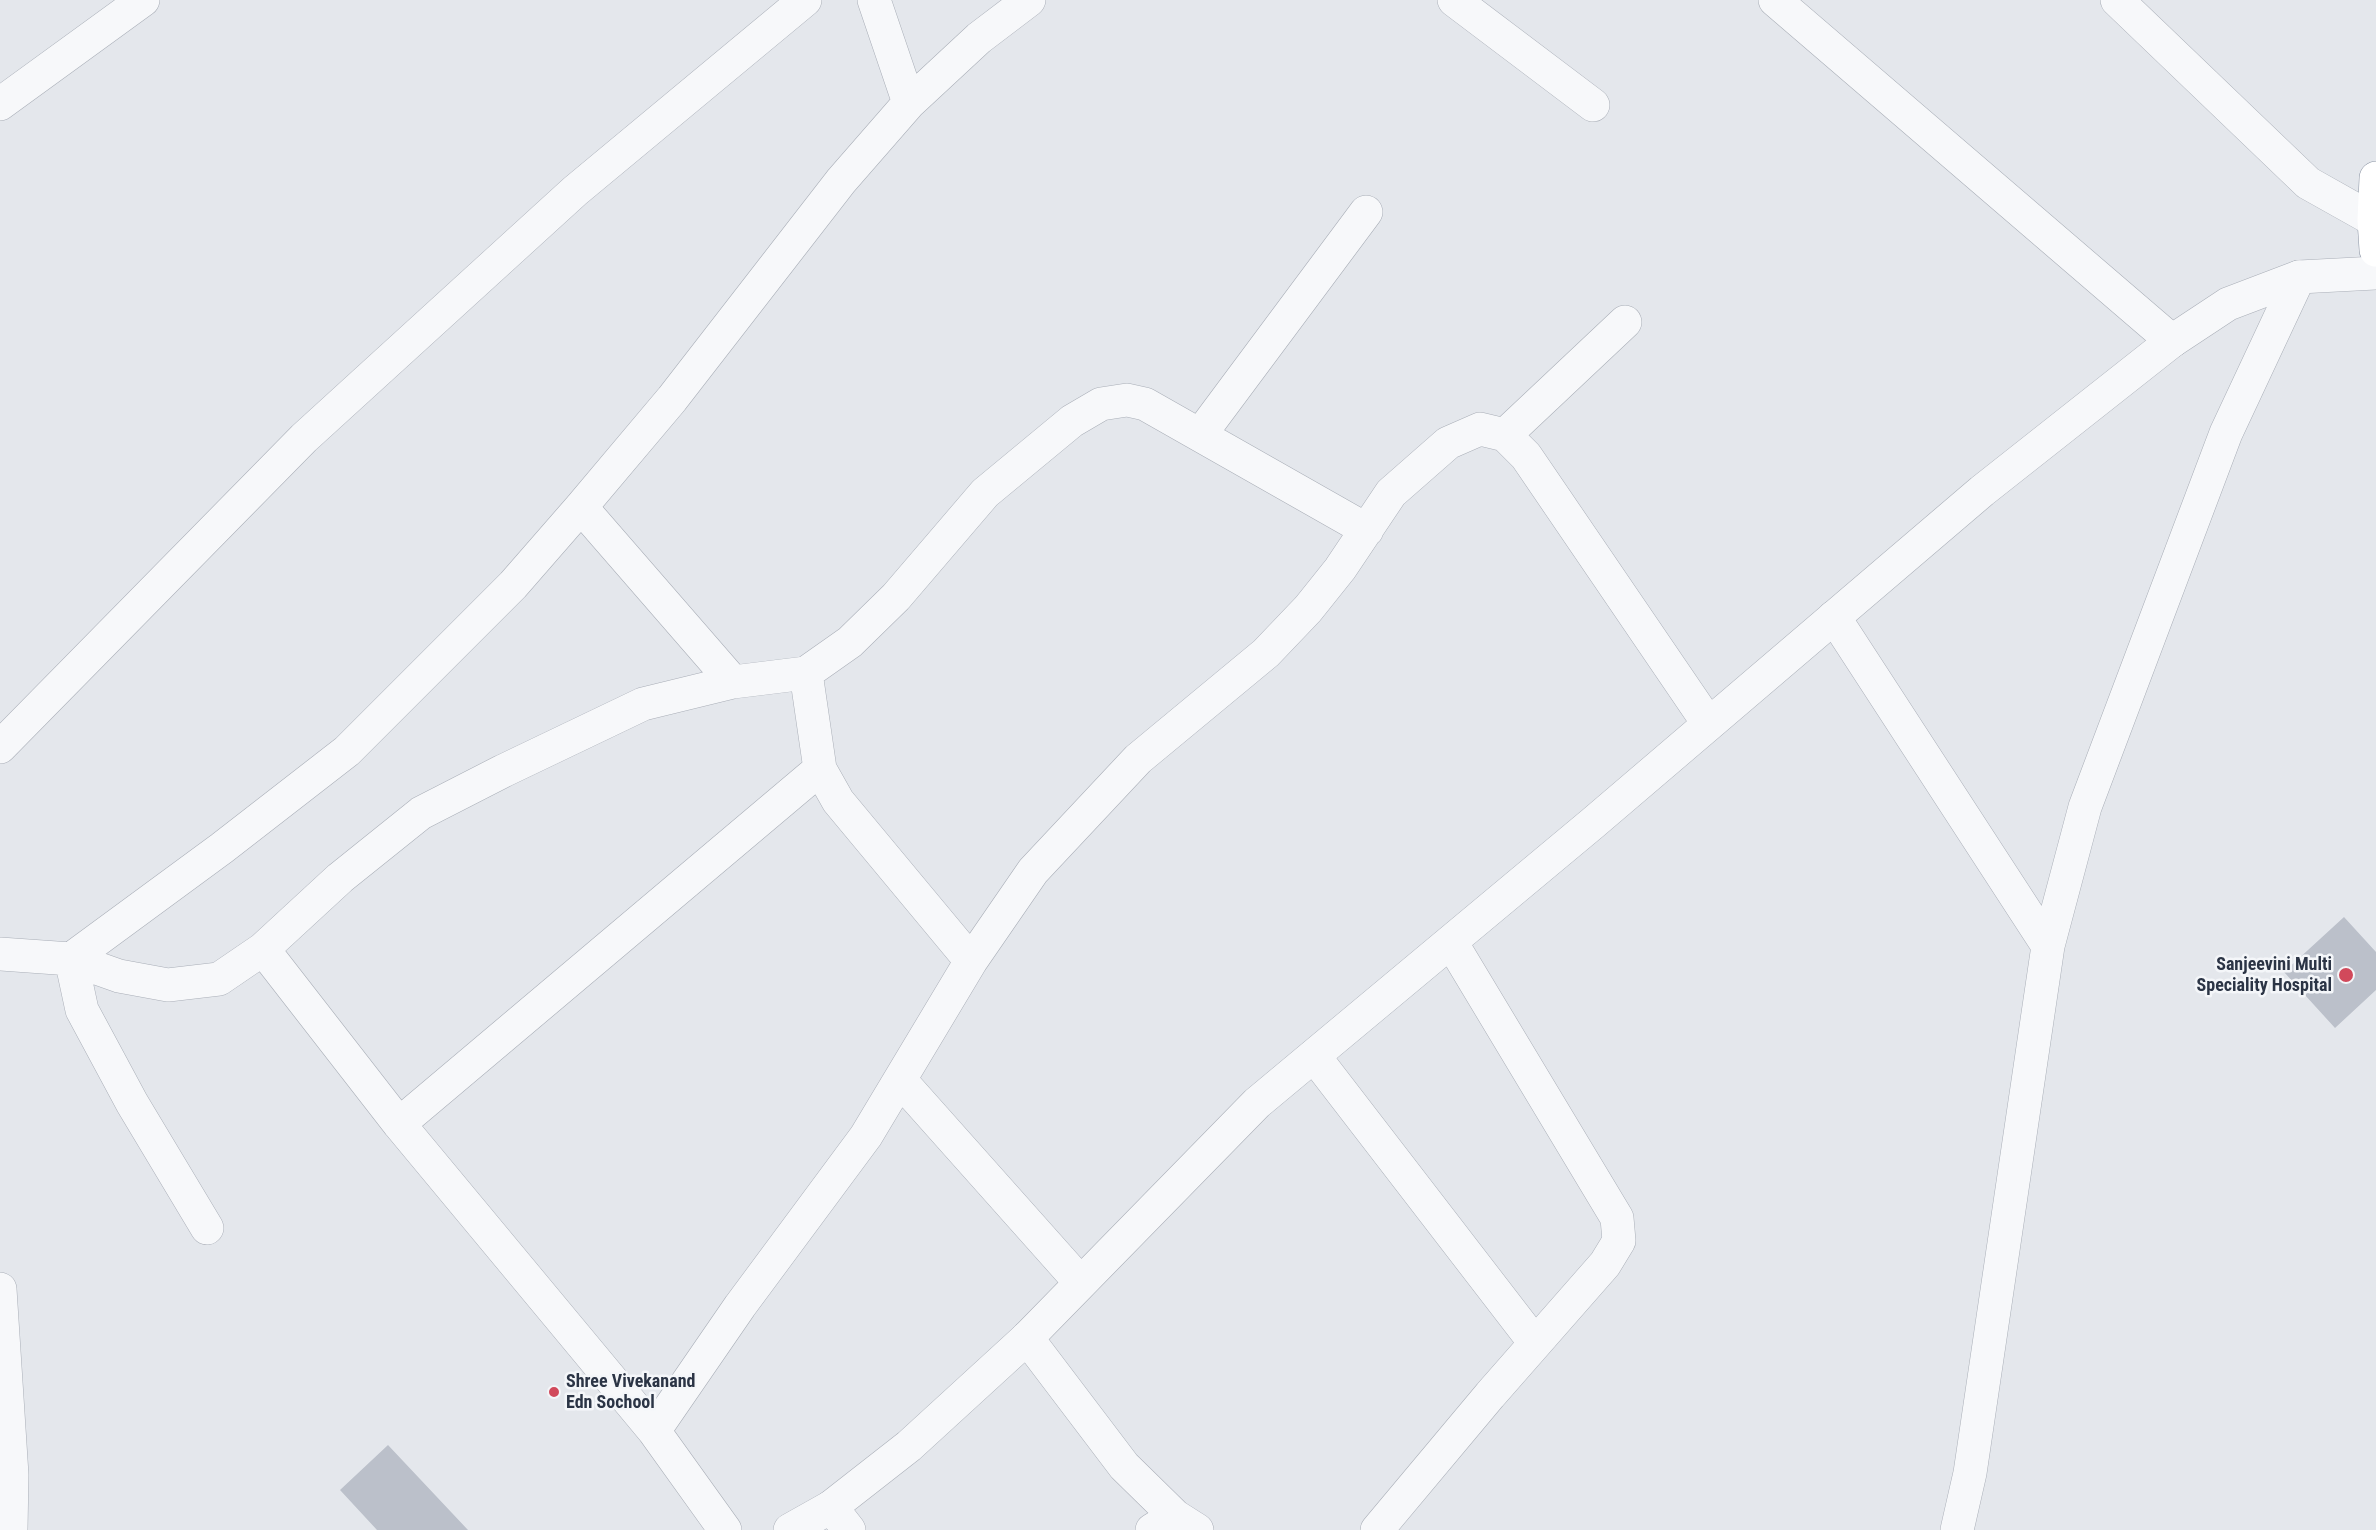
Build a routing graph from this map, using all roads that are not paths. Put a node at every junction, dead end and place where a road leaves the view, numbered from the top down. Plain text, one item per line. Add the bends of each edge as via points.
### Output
1 (143, 0) edge
2 (805, 0) edge
3 (874, 0) edge
4 (1029, 0) edge
5 (1775, 0) edge
6 (2117, 0) edge
7 (1466, 3) edge
8 (909, 103) junction
9 (0, 104) edge
10 (1593, 105) dead end
11 (2376, 178) edge
12 (1366, 212) dead end
13 (2375, 235) edge
14 (2376, 273) edge
15 (2299, 277) junction
16 (1625, 322) dead end
17 (2172, 341) junction
18 (1200, 435) junction
19 (1505, 435) junction
20 (581, 507) junction
21 (1367, 530) junction
22 (1834, 617) junction
23 (806, 674) junction
24 (733, 682) junction
25 (1708, 723) junction
26 (0, 747) edge
27 (820, 769) junction
28 (1451, 942) junction
29 (2048, 946) junction
30 (263, 949) junction
31 (0, 954) edge
32 (71, 959) junction
33 (971, 961) junction
34 (1314, 1056) junction
35 (901, 1081) junction
36 (399, 1124) junction
37 (207, 1228) dead end
38 (1080, 1282) junction
39 (0, 1289) edge
40 (1026, 1338) junction
41 (1535, 1343) junction
42 (654, 1431) junction
43 (840, 1519) edge
44 (1175, 1525) edge
45 (11, 1530) edge
46 (725, 1530) edge
47 (790, 1530) edge
48 (1377, 1530) edge
49 (1957, 1530) edge

1 - 9 street
2 - 26 street via 575,191 304,438
3 - 8 street
4 - 8 street via 979,38
5 - 17 street
6 - 13 street via 2308,183
7 - 10 street
8 - 20 street via 841,181 672,399
11 - 13 highway
12 - 18 street
14 - 15 street
15 - 17 street via 2228,304
15 - 29 street via 2226,433 2089,796
16 - 19 street
17 - 22 street via 1982,491
18 - 21 street
18 - 23 street via 1145,404 1126,400 1101,404 1072,421 985,493 896,597 850,642
19 - 21 street via 1480,429 1448,443 1391,493
19 - 25 street via 1526,456
20 - 24 street
20 - 32 street via 513,585 348,751
21 - 33 street via 1314,601 1266,653 1138,759 1033,871
22 - 25 street
22 - 29 street
23 - 24 street
23 - 27 street
24 - 30 street via 643,704 421,813 340,878
25 - 28 street
27 - 33 street via 838,801
27 - 36 street
28 - 34 street
28 - 41 street via 1617,1218 1619,1241 1605,1264
29 - 49 street via 1971,1462
30 - 32 street via 219,979 168,985 119,976
30 - 36 street
31 - 32 street
32 - 37 street via 82,1010
33 - 35 street
34 - 38 street via 1257,1103
34 - 41 street
35 - 38 street
35 - 42 street via 866,1136 740,1306
36 - 42 street
38 - 40 street
39 - 45 street via 12,1475
40 - 43 street via 909,1446
40 - 44 street via 1124,1466
41 - 48 street
42 - 46 street
43 - 47 street

